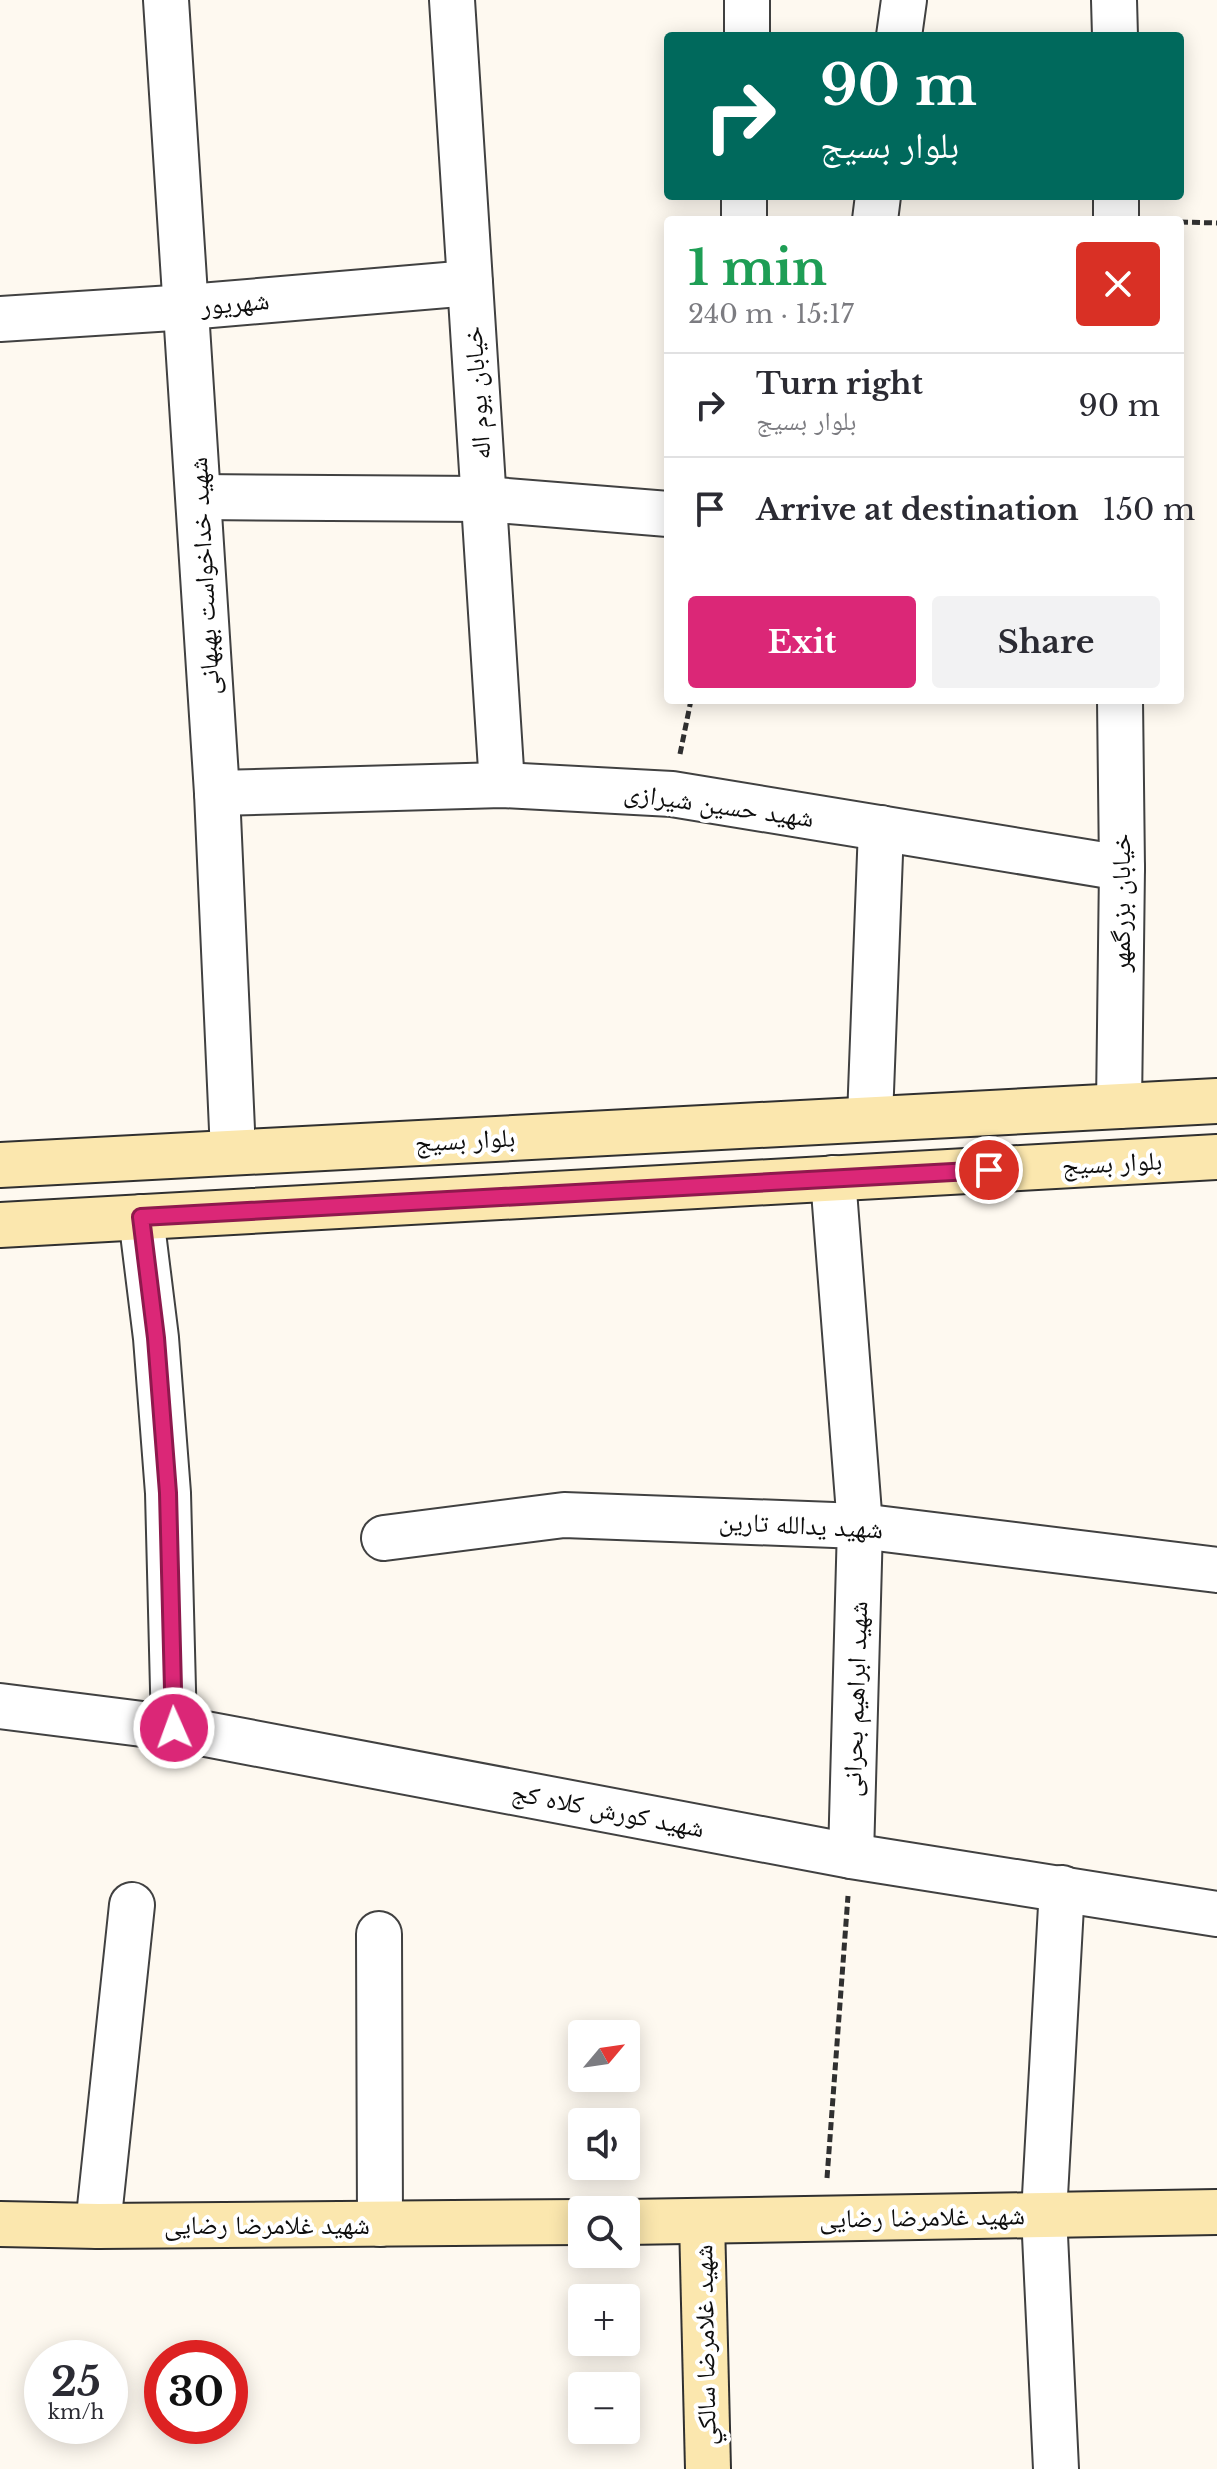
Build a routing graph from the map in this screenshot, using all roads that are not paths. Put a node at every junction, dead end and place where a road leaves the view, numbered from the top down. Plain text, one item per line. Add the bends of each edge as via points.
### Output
1 (166, 0) edge
2 (452, 0) edge
3 (747, 0) edge
4 (904, 0) edge
5 (1114, 0) edge
6 (747, 32) edge
7 (900, 32) edge
8 (1115, 32) edge
9 (470, 283) junction
10 (188, 307) junction
11 (0, 319) edge
12 (199, 497) junction
13 (484, 499) junction
14 (664, 514) edge
15 (1120, 704) edge
16 (502, 785) junction
17 (217, 793) junction
18 (881, 828) junction
19 (1122, 868) junction
20 (1217, 1101) edge
21 (1119, 1106) junction
22 (870, 1118) junction
23 (233, 1152) junction
24 (1217, 1157) edge
25 (0, 1165) edge
26 (833, 1178) junction
27 (141, 1217) junction
28 (0, 1225) edge
29 (860, 1526) junction
30 (384, 1538) dead end
31 (1217, 1570) edge
32 (0, 1706) edge
33 (174, 1728) junction
34 (851, 1856) junction
35 (1062, 1888) junction
36 (132, 1905) dead end
37 (1217, 1914) edge
38 (379, 1934) dead end
39 (1217, 2212) edge
40 (1044, 2214) junction
41 (702, 2221) junction
42 (568, 2222) edge
43 (640, 2222) edge
44 (0, 2224) edge
45 (380, 2224) junction
46 (98, 2226) junction
47 (708, 2469) edge
48 (1056, 2469) edge

1 - 10 street, شهید خداخواست بهبهانی
2 - 9 street, خیابان یوم اله
3 - 6 street
4 - 7 street
5 - 8 street
9 - 10 street, شهریور
9 - 13 street, خیابان یوم اله
10 - 11 street, شهریور
10 - 12 street, شهید خداخواست بهبهانی
12 - 13 street
12 - 17 street, شهید خداخواست بهبهانی
13 - 14 street
13 - 16 street, خیابان یوم اله
15 - 19 street, خیابان بزرگمهر
16 - 17 street, شهید حسین شیرازی
16 - 18 street, شهید حسین شیرازی via 672,794
17 - 23 street, شهید خداخواست بهبهانی
18 - 19 street, شهید حسین شیرازی
18 - 22 street
19 - 21 street, خیابان بزرگمهر
20 - 21 main road, بلوار بسیج
21 - 22 main road, بلوار بسیج
22 - 23 main road, بلوار بسیج
23 - 25 main road, بلوار بسیج
24 - 26 main road, بلوار بسیج
26 - 27 main road, بلوار بسیج
26 - 29 street, شهید ابراهیم بحرانی
27 - 28 main road, بلوار بسیج
27 - 33 street via 168,1493
29 - 30 street, شهید یدالله تارین via 564,1515
29 - 31 street, شهید یدالله تارین
29 - 34 street, شهید ابراهیم بحرانی
32 - 33 street, شهید کورش کلاه کج
33 - 34 street, شهید کورش کلاه کج
34 - 35 street, شهید کورش کلاه کج
35 - 37 street, شهید کورش کلاه کج
35 - 40 street
36 - 46 street
38 - 45 street
39 - 40 main road, شهید غلامرضا رضایی
40 - 41 main road, شهید غلامرضا رضایی
40 - 48 street
41 - 43 main road, شهید غلامرضا رضایی
41 - 47 main road, شهید غلامرضا سالکي
42 - 45 main road, شهید غلامرضا رضایی
44 - 46 main road, شهید غلامرضا رضایی
45 - 46 main road, شهید غلامرضا رضایی

